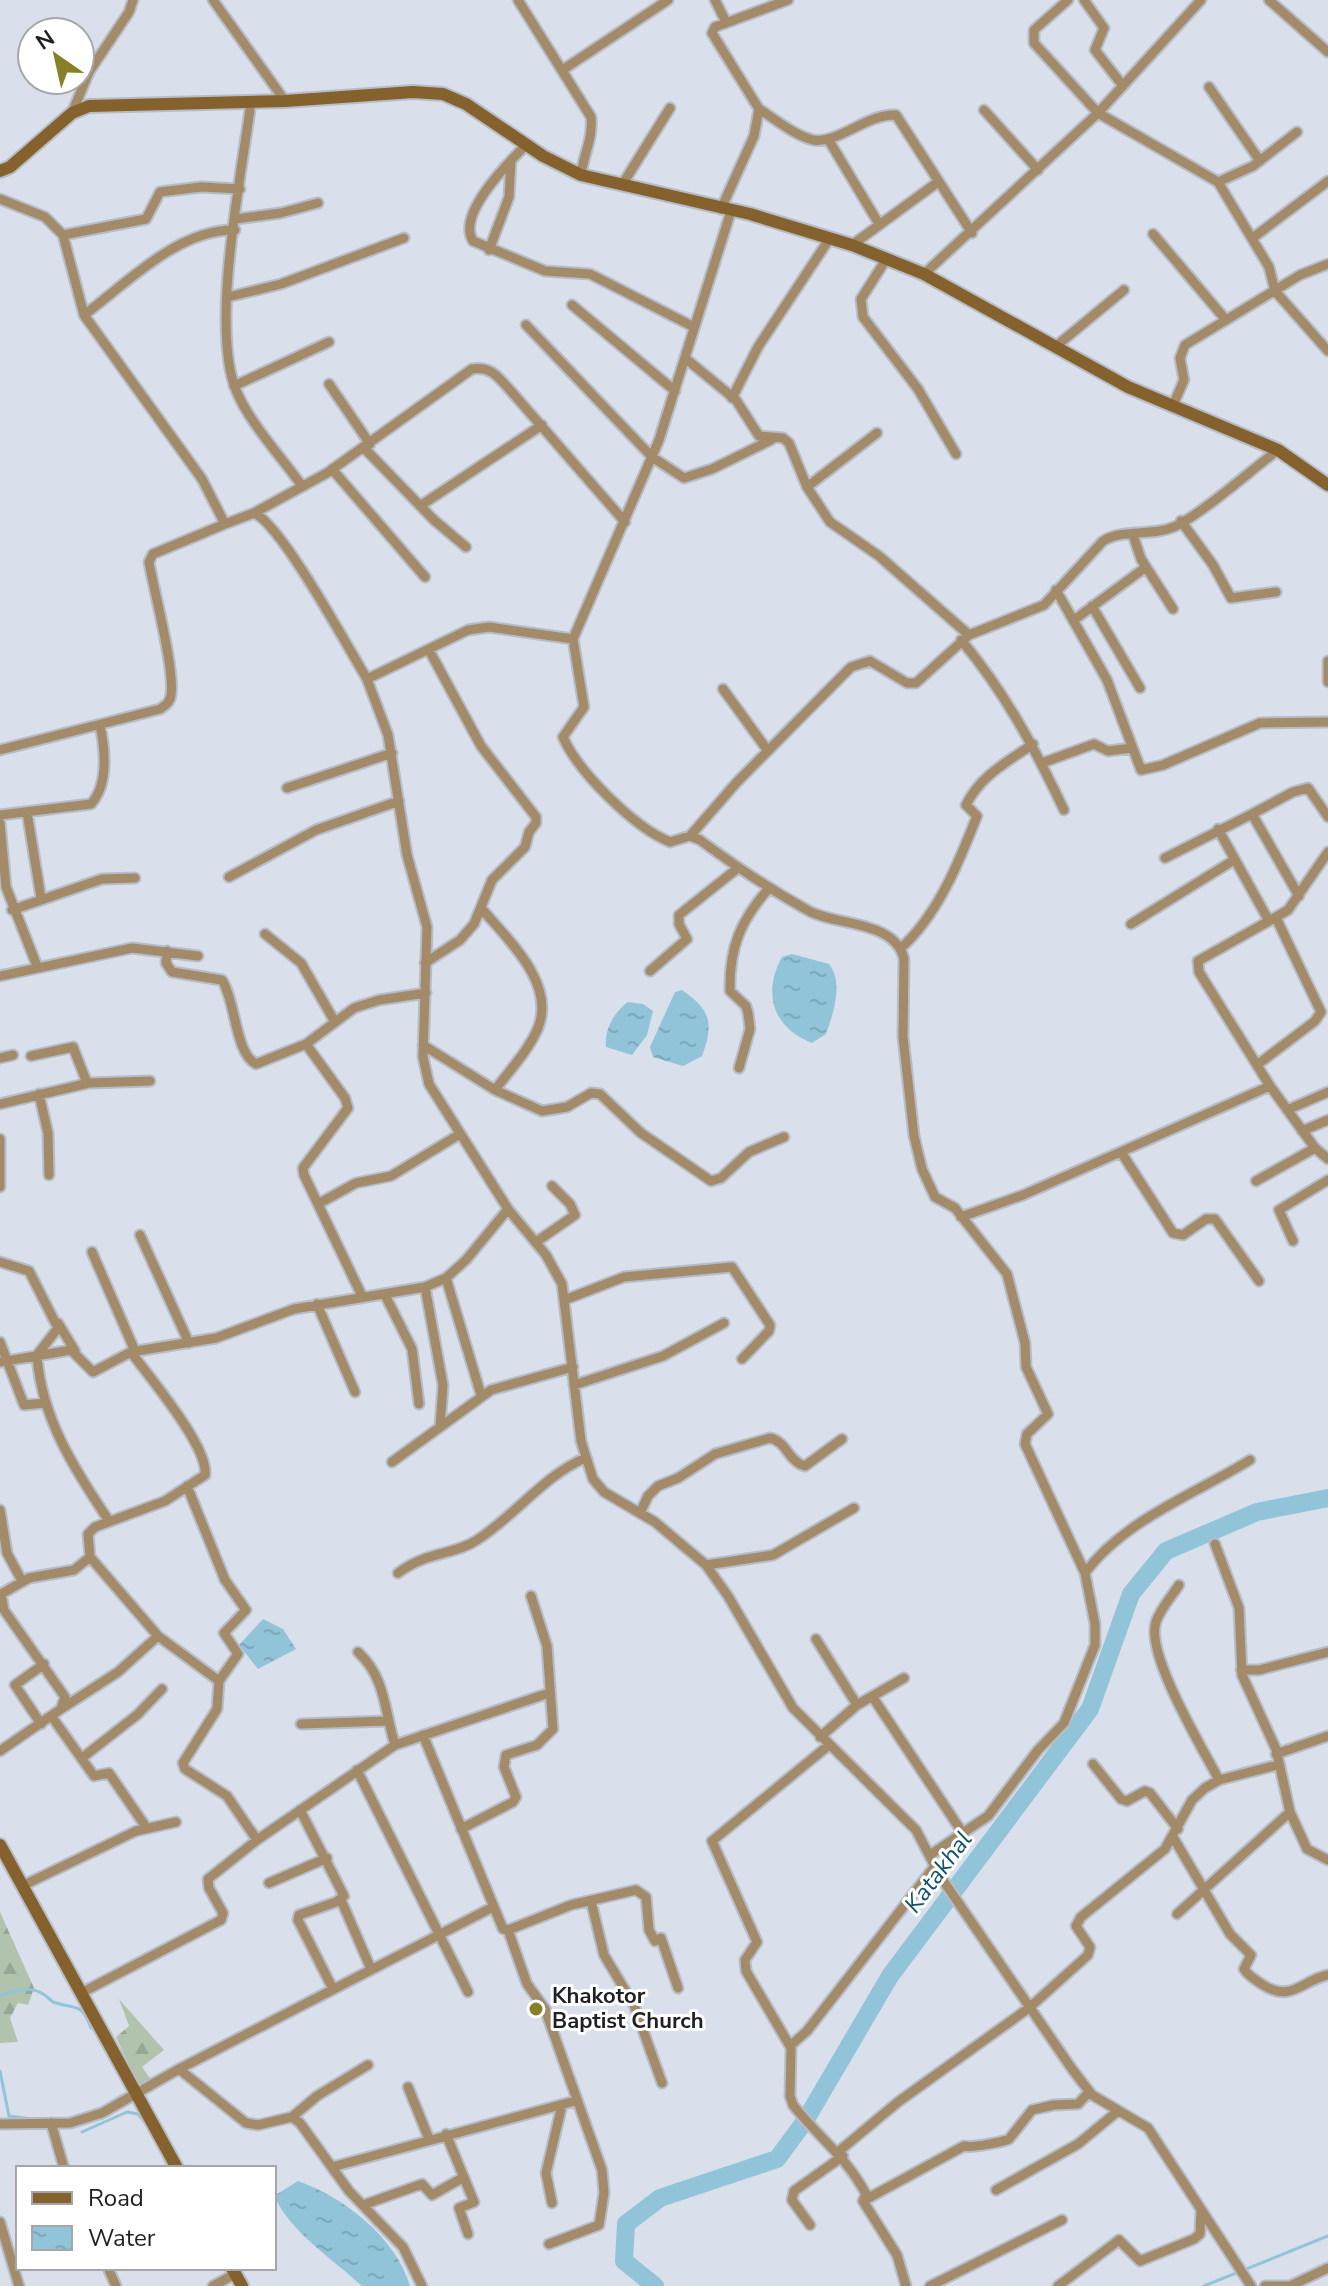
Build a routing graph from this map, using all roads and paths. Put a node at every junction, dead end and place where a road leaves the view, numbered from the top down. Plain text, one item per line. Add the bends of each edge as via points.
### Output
1 (133, 0) edge
2 (213, 0) edge
3 (518, 0) edge
4 (668, 0) edge
5 (715, 0) edge
6 (788, 0) edge
7 (1068, 0) edge
8 (1084, 0) edge
9 (1201, 0) edge
10 (1269, 0) edge
11 (726, 22) junction
12 (1328, 52) edge
13 (564, 69) junction
14 (1123, 86) junction
15 (1209, 87) dead end
16 (285, 101) junction
17 (251, 102) junction
18 (670, 108) dead end
19 (759, 109) junction
20 (984, 110) dead end
21 (72, 113) junction
22 (1098, 113) junction
23 (1297, 132) dead end
24 (828, 139) junction
25 (527, 144) junction
26 (511, 160) junction
27 (1260, 161) junction
28 (1038, 170) junction
29 (0, 171) edge
30 (581, 175) junction
31 (1328, 181) edge
32 (938, 182) junction
33 (1218, 182) junction
34 (622, 185) junction
35 (240, 189) junction
36 (0, 199) edge
37 (318, 203) dead end
38 (726, 210) junction
39 (236, 219) junction
40 (879, 224) junction
41 (235, 230) junction
42 (972, 233) junction
43 (1153, 234) dead end
44 (63, 235) junction
45 (1254, 237) junction
46 (404, 238) dead end
47 (830, 238) junction
48 (852, 245) junction
49 (489, 250) junction
50 (887, 258) junction
51 (1328, 264) edge
52 (924, 274) junction
53 (1124, 290) dead end
54 (1275, 291) junction
55 (228, 297) junction
56 (572, 305) dead end
57 (84, 315) junction
58 (1226, 320) junction
59 (526, 325) dead end
60 (692, 326) junction
61 (329, 342) dead end
62 (1055, 347) junction
63 (1327, 347) edge
64 (685, 358) junction
65 (329, 384) dead end
66 (234, 386) junction
67 (675, 391) junction
68 (732, 398) junction
69 (1174, 403) junction
70 (542, 425) junction
71 (877, 433) dead end
72 (774, 437) junction
73 (367, 446) junction
74 (1278, 450) junction
75 (956, 454) dead end
76 (652, 457) junction
77 (332, 469) junction
78 (1328, 485) edge
79 (302, 486) junction
80 (807, 487) junction
81 (420, 506) junction
82 (254, 513) junction
83 (1181, 521) junction
84 (625, 522) junction
85 (225, 524) junction
86 (1133, 535) junction
87 (466, 547) dead end
88 (1146, 567) junction
89 (425, 577) dead end
90 (1056, 590) junction
91 (1276, 592) dead end
92 (1092, 606) junction
93 (1173, 609) dead end
94 (1074, 620) junction
95 (965, 637) junction
96 (573, 639) junction
97 (429, 650) junction
98 (1328, 661) edge
99 (367, 679) junction
100 (1328, 682) edge
101 (1140, 688) dead end
102 (723, 689) dead end
103 (1328, 722) edge
104 (100, 725) junction
105 (1033, 744) junction
106 (1132, 748) junction
107 (0, 750) edge
108 (768, 751) junction
109 (392, 753) junction
110 (1042, 763) junction
111 (287, 788) dead end
112 (399, 801) junction
113 (1064, 810) dead end
114 (27, 812) junction
115 (1252, 814) junction
116 (0, 815) edge
117 (1328, 817) edge
118 (0, 823) edge
119 (1218, 829) junction
120 (0, 833) edge
121 (690, 836) junction
122 (1328, 852) edge
123 (1165, 858) dead end
124 (1234, 860) junction
125 (738, 868) junction
126 (229, 877) dead end
127 (135, 878) dead end
128 (3, 888) edge
129 (769, 888) junction
130 (1299, 896) junction
131 (41, 898) junction
132 (482, 909) junction
133 (12, 910) junction
134 (1273, 920) junction
135 (1131, 924) dead end
136 (265, 934) dead end
137 (900, 949) junction
138 (167, 951) junction
139 (198, 956) dead end
140 (425, 963) junction
141 (37, 966) junction
142 (650, 971) dead end
143 (0, 976) edge
144 (426, 993) junction
145 (335, 1022) junction
146 (306, 1044) junction
147 (423, 1045) junction
148 (13, 1055) dead end
149 (31, 1056) dead end
150 (0, 1058) edge
151 (1257, 1065) junction
152 (739, 1068) dead end
153 (150, 1081) dead end
154 (87, 1083) junction
155 (1270, 1086) junction
156 (495, 1090) junction
157 (1328, 1092) edge
158 (39, 1094) junction
159 (0, 1104) edge
160 (1287, 1110) junction
161 (1328, 1120) edge
162 (1302, 1131) junction
163 (460, 1134) junction
164 (784, 1137) dead end
165 (0, 1139) edge
166 (1315, 1148) junction
167 (1121, 1152) junction
168 (1328, 1159) edge
169 (1, 1163) edge
170 (49, 1175) dead end
171 (1328, 1180) edge
172 (1256, 1181) dead end
173 (552, 1186) dead end
174 (0, 1187) edge
175 (318, 1204) junction
176 (508, 1209) junction
177 (961, 1217) junction
178 (140, 1235) dead end
179 (1293, 1241) dead end
180 (536, 1242) junction
181 (92, 1252) dead end
182 (0, 1262) edge
183 (446, 1278) junction
184 (1259, 1281) dead end
185 (425, 1287) junction
186 (362, 1296) junction
187 (386, 1297) junction
188 (567, 1299) junction
189 (317, 1304) junction
190 (55, 1318) junction
191 (724, 1323) dead end
192 (0, 1342) edge
193 (189, 1343) junction
194 (133, 1352) junction
195 (76, 1354) junction
196 (37, 1355) junction
197 (742, 1359) dead end
198 (4, 1361) edge
199 (573, 1367) junction
200 (574, 1385) junction
201 (355, 1392) dead end
202 (481, 1395) junction
203 (45, 1403) junction
204 (419, 1404) dead end
205 (440, 1427) junction
206 (842, 1439) dead end
207 (585, 1458) junction
208 (1250, 1460) dead end
209 (392, 1462) dead end
210 (187, 1486) junction
211 (854, 1508) dead end
212 (0, 1510) edge
213 (640, 1513) junction
214 (109, 1521) junction
215 (1215, 1544) dead end
216 (90, 1557) junction
217 (706, 1565) junction
218 (398, 1573) dead end
219 (1085, 1573) junction
220 (22, 1581) junction
221 (1179, 1585) dead end
222 (531, 1596) dead end
223 (2, 1611) edge
224 (158, 1636) junction
225 (816, 1639) dead end
226 (358, 1652) dead end
227 (1328, 1652) edge
228 (44, 1664) junction
229 (1241, 1670) junction
230 (904, 1678) dead end
231 (219, 1681) junction
232 (162, 1689) dead end
233 (549, 1693) junction
234 (872, 1696) junction
235 (857, 1705) junction
236 (61, 1709) junction
237 (52, 1717) junction
238 (387, 1721) junction
239 (41, 1724) junction
240 (301, 1724) dead end
241 (423, 1735) junction
242 (1328, 1736) edge
243 (820, 1737) junction
244 (395, 1745) junction
245 (829, 1745) junction
246 (0, 1751) edge
247 (82, 1758) junction
248 (1277, 1759) junction
249 (1093, 1764) dead end
250 (357, 1770) junction
251 (1219, 1780) junction
252 (300, 1810) junction
253 (1290, 1812) junction
254 (176, 1822) dead end
255 (146, 1827) junction
256 (461, 1829) junction
257 (1175, 1833) junction
258 (964, 1835) junction
259 (257, 1840) junction
260 (0, 1845) edge
261 (930, 1855) junction
262 (327, 1858) junction
263 (1328, 1860) edge
264 (938, 1871) junction
265 (269, 1883) dead end
266 (22, 1886) junction
267 (1202, 1890) junction
268 (341, 1900) junction
269 (591, 1901) junction
270 (493, 1907) junction
271 (1177, 1914) dead end
272 (508, 1930) junction
273 (438, 1935) junction
274 (371, 1969) junction
275 (1328, 1975) edge
276 (678, 1988) dead end
277 (333, 1989) junction
278 (468, 1992) dead end
279 (81, 1993) junction
280 (1029, 2008) junction
281 (790, 2046) junction
282 (368, 2065) dead end
283 (179, 2069) junction
284 (662, 2083) dead end
285 (408, 2087) dead end
286 (1089, 2092) junction
287 (137, 2096) junction
288 (575, 2101) junction
289 (562, 2105) junction
290 (1118, 2111) junction
291 (292, 2117) junction
292 (51, 2123) junction
293 (0, 2124) edge
294 (446, 2134) junction
295 (429, 2139) junction
296 (841, 2154) junction
297 (63, 2166) edge
298 (176, 2166) edge
299 (332, 2167) junction
300 (464, 2177) junction
301 (996, 2190) dead end
302 (863, 2201) junction
303 (552, 2203) dead end
304 (363, 2205) junction
305 (1201, 2210) junction
306 (1062, 2220) dead end
307 (0, 2222) edge
308 (810, 2225) dead end
309 (468, 2234) dead end
310 (549, 2244) dead end
311 (1328, 2268) edge
312 (236, 2276) edge
313 (1248, 2284) edge
314 (19, 2286) edge
315 (213, 2286) edge
316 (422, 2286) edge
317 (906, 2286) edge
318 (930, 2286) edge
319 (1058, 2286) edge
320 (1265, 2286) edge
321 (1292, 2286) edge

1 - 21 street via 89,72
2 - 16 street
3 - 13 street
4 - 13 street
5 - 11 street
6 - 11 street
7 - 22 street via 1032,36
8 - 14 street via 1104,28 1095,50
9 - 14 street
10 - 12 street
11 - 19 street via 712,33
13 - 30 street via 591,117 593,137
14 - 22 street
15 - 27 street
16 - 17 street
16 - 25 street via 443,94
17 - 21 street via 108,104
17 - 35 street
18 - 34 street
19 - 24 street via 813,140
19 - 38 street
20 - 28 street
21 - 29 street
22 - 28 street
22 - 33 street
23 - 27 street
24 - 32 street via 872,119 896,115
24 - 40 street
25 - 26 street
25 - 30 street
26 - 49 street via 509,197
26 - 49 street via 490,181 470,226 473,241
27 - 33 street
28 - 42 street
30 - 34 street
31 - 45 street
32 - 40 street
32 - 42 street
33 - 45 street
34 - 38 street
35 - 39 street
35 - 44 street via 160,192 146,219
36 - 44 street via 45,217
37 - 39 street
38 - 47 street
38 - 60 street
39 - 41 street
40 - 48 street
41 - 55 street
41 - 57 street via 214,230 186,242
42 - 52 street
43 - 58 street
44 - 57 street
45 - 54 street
46 - 55 street via 281,284
47 - 48 street
47 - 68 street via 758,347
48 - 50 street
49 - 60 street via 545,271 590,274
50 - 52 street
50 - 75 street via 861,299 863,317 918,389
51 - 54 street
52 - 62 street
53 - 62 street
54 - 58 street
54 - 63 street
55 - 66 street via 227,354
56 - 67 street
57 - 85 street via 202,479
58 - 69 street via 1180,350 1184,380
59 - 76 street
60 - 64 street
61 - 66 street
62 - 69 street via 1128,387
64 - 67 street
64 - 68 street
65 - 73 street
66 - 79 street
67 - 76 street
68 - 72 street via 759,436
69 - 74 street
70 - 73 street via 491,371 472,369
70 - 81 street
70 - 84 street
71 - 80 street
72 - 76 street via 688,479
72 - 80 street via 789,443
73 - 77 street
73 - 81 street
74 - 78 street
74 - 83 street
76 - 84 street
77 - 79 street
77 - 89 street
79 - 82 street
80 - 95 street via 830,522 879,556
81 - 87 street
82 - 85 street
82 - 99 street via 300,569
83 - 86 street
83 - 91 street via 1231,598
84 - 96 street
85 - 104 street via 153,554 149,562 170,682 168,703
86 - 88 street
86 - 90 street via 1113,534 1103,541
88 - 92 street
88 - 93 street
90 - 94 street
90 - 95 street via 1044,605
92 - 94 street
92 - 101 street
94 - 106 street via 1107,680
95 - 105 street
95 - 108 street via 916,683 870,661 851,667
96 - 97 street via 489,627 468,630
96 - 121 street via 584,707 565,730 565,743 585,772 658,837 670,842
97 - 99 street
97 - 132 street via 481,746 536,817 525,847 492,880
98 - 100 street
99 - 109 street
102 - 108 street
103 - 106 street via 1260,723 1146,770 1138,767
104 - 107 street
104 - 114 street via 105,756 95,799 86,806
105 - 110 street
105 - 137 street via 993,771 971,795 966,805 977,816 949,880 920,931
106 - 110 street via 1108,751 1094,744
108 - 121 street
109 - 111 street
109 - 112 street
110 - 113 street
112 - 126 street via 316,830
112 - 140 street via 427,927
114 - 116 street
114 - 131 street
115 - 117 street via 1308,788
115 - 119 street
115 - 130 street
118 - 120 street
119 - 123 street
119 - 124 street
120 - 128 street
121 - 125 street
122 - 130 street
124 - 134 street
124 - 135 street
125 - 129 street
125 - 142 street via 679,915 687,939
127 - 131 street via 102,879
128 - 133 street
129 - 137 street via 812,913 890,938
129 - 152 street via 742,921 732,956 730,991 746,1006 750,1029
130 - 134 street
131 - 133 street
132 - 140 street via 460,940
132 - 156 street via 539,985 543,1009 537,1030
133 - 141 street
134 - 151 street via 1321,1012
134 - 151 street via 1197,965
136 - 145 street via 301,963
137 - 177 street via 903,1037 919,1158 935,1197
138 - 139 street
138 - 141 street via 122,949
138 - 146 street via 172,972 222,980 249,1061 256,1064
140 - 144 street
141 - 143 street
144 - 145 street via 379,1000 354,1008
144 - 147 street
145 - 146 street
146 - 175 street via 348,1108 303,1168
147 - 156 street
147 - 163 street via 429,1084
148 - 150 street
149 - 154 street via 73,1047
151 - 155 street
153 - 154 street
154 - 158 street
155 - 160 street
155 - 167 street
156 - 164 street via 542,1111 600,1094 641,1133 711,1181 749,1152
157 - 160 street
158 - 159 street
158 - 170 street via 48,1133
160 - 162 street
161 - 162 street
162 - 166 street
163 - 175 street via 391,1176 356,1183
163 - 176 street
165 - 169 street
166 - 168 street
166 - 172 street
167 - 177 street
167 - 184 street via 1173,1233 1183,1235 1206,1219 1215,1219
169 - 174 street
171 - 179 street via 1279,1210
173 - 180 street via 575,1215
175 - 186 street
176 - 180 street
176 - 183 street
177 - 219 street via 1007,1274 1026,1367 1048,1414 1027,1434 1025,1444
178 - 193 street
180 - 188 street
181 - 194 street
182 - 190 street via 29,1271
183 - 185 street
183 - 202 street
185 - 187 street
185 - 205 street via 443,1385
186 - 187 street
186 - 189 street
187 - 204 street via 412,1349
188 - 197 street via 624,1277 732,1267 770,1325
188 - 199 street
189 - 193 street
189 - 201 street
190 - 195 street
190 - 196 street via 55,1335
191 - 200 street via 663,1356
192 - 198 street
193 - 194 street
194 - 195 street via 93,1372
194 - 210 street via 203,1458 205,1475
195 - 196 street via 71,1350
196 - 198 street
196 - 203 street
198 - 203 street via 24,1405
199 - 200 street
199 - 202 street
200 - 207 street
202 - 205 street
203 - 214 street via 63,1446
205 - 209 street
206 - 213 street via 805,1466 770,1438 715,1454 658,1486
207 - 213 street via 599,1487
207 - 218 street via 554,1474 475,1542 432,1553
208 - 219 street via 1134,1527
210 - 214 street via 149,1509
210 - 231 street via 225,1580 246,1610 224,1633 238,1654
211 - 217 street via 773,1555
212 - 220 street via 7,1553
213 - 217 street
214 - 216 street via 88,1534
215 - 229 street via 1239,1608
216 - 220 street via 74,1570
216 - 224 street
217 - 243 street via 777,1685
219 - 258 street via 1096,1638 1064,1723 988,1816
220 - 223 street via 1,1594
221 - 251 street via 1156,1620 1155,1641 1174,1696
222 - 233 street via 547,1646
223 - 228 street
224 - 231 street
224 - 236 street via 118,1672
225 - 235 street
226 - 238 street via 380,1679
227 - 229 street
228 - 236 street via 65,1697
228 - 239 street via 15,1685
229 - 248 street
230 - 234 street
231 - 259 street via 217,1709 183,1763 227,1796
232 - 247 street
233 - 241 street
233 - 256 street via 553,1729 537,1745 504,1760 513,1802
234 - 235 street
234 - 258 street
235 - 243 street
236 - 237 street
237 - 239 street
237 - 247 street
238 - 240 street
238 - 244 street
239 - 246 street
241 - 244 street
241 - 256 street
242 - 248 street
243 - 245 street
244 - 250 street
245 - 261 street via 902,1813
245 - 281 street via 712,1841 757,1942 745,1960 746,1971
247 - 255 street via 94,1776 109,1773
248 - 251 street
248 - 253 street
249 - 257 street via 1121,1799 1150,1793
250 - 252 street
250 - 273 street
251 - 257 street via 1192,1800
252 - 259 street
252 - 262 street
253 - 263 street via 1307,1849
253 - 267 street
254 - 255 street
255 - 266 street
256 - 270 street
257 - 267 street
257 - 280 street via 1138,1874 1081,1917 1076,1926 1090,1947 1088,1955
258 - 261 street
259 - 279 street via 208,1879 223,1913 221,1920
260 - 266 street
261 - 264 street
262 - 265 street
262 - 268 street via 344,1896
264 - 280 street
264 - 281 street
266 - 279 street
267 - 271 street
267 - 275 street via 1230,1934 1249,1950 1247,1974 1279,1993 1298,1991
268 - 274 street
268 - 277 street via 299,1915 298,1920
269 - 272 street
269 - 276 street via 642,1893 649,1930 655,1941 661,1938
269 - 284 street via 604,1955 634,2005
270 - 272 street
270 - 273 street
272 - 288 street via 527,1984 545,2009
273 - 274 street
273 - 278 street
274 - 277 street
277 - 283 street
279 - 287 street
280 - 286 street
280 - 296 street via 887,2110
281 - 296 street via 790,2096 799,2113
282 - 291 street
283 - 287 street
283 - 291 street via 246,2123
285 - 295 street
286 - 290 street
286 - 302 street via 1078,2104 1032,2110 1009,2139 964,2146
287 - 292 street via 85,2119
287 - 298 street
288 - 289 street
288 - 310 street via 602,2170 601,2220
289 - 294 street
289 - 303 street via 546,2173
290 - 301 street via 1078,2144
290 - 305 street via 1148,2128
291 - 299 street
292 - 293 street
292 - 297 street
294 - 295 street
294 - 300 street
295 - 299 street
296 - 302 street via 866,2194
296 - 308 street via 794,2191 792,2200
299 - 304 street
300 - 304 street via 432,2195 422,2184
300 - 309 street via 474,2202 459,2208
302 - 317 street via 897,2255
304 - 316 street via 403,2247
305 - 313 street
305 - 319 street via 1200,2234 1194,2239 1140,2261 1119,2240
306 - 318 street
307 - 314 street
311 - 321 street
312 - 315 street
320 - 321 street

